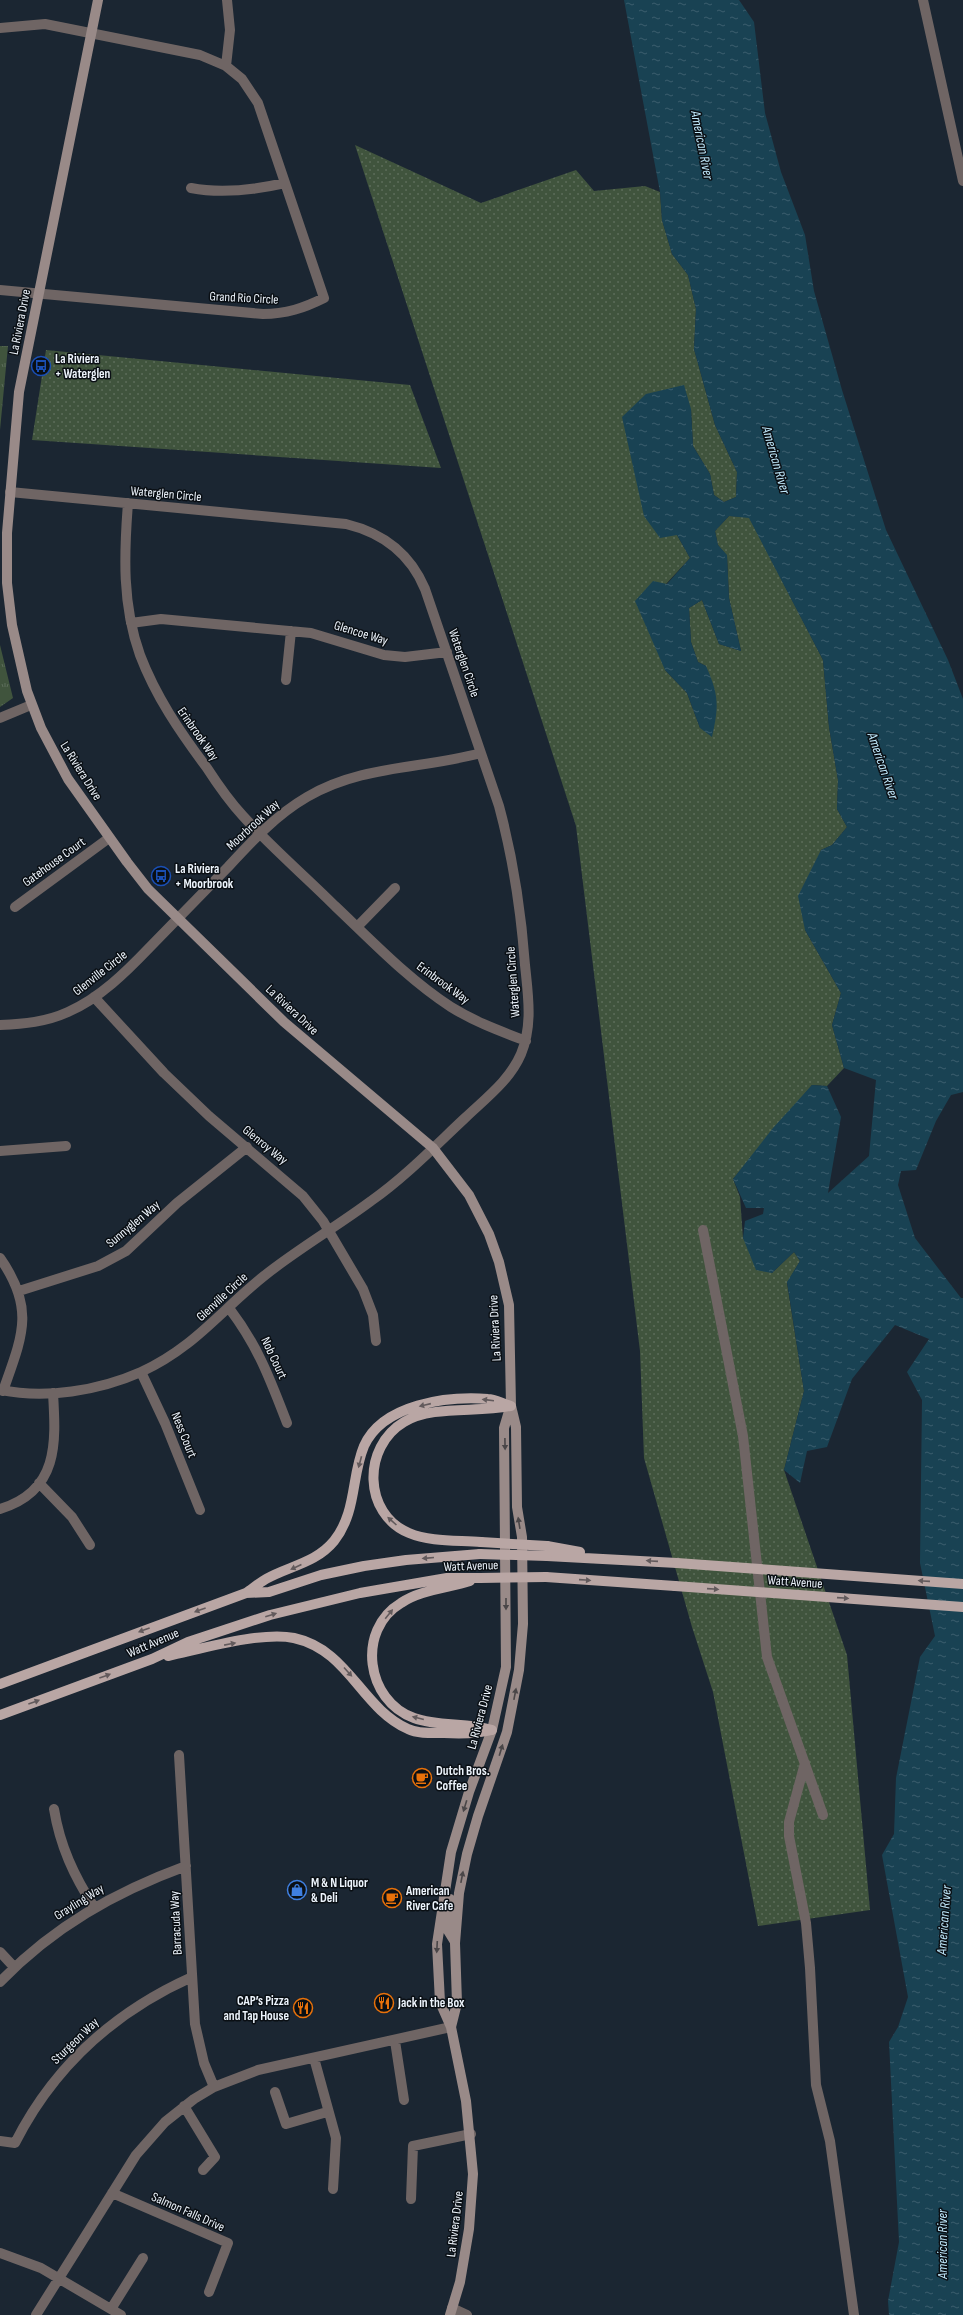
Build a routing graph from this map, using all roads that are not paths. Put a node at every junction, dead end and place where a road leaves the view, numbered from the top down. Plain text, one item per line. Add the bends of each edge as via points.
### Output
1 (98, 0) edge
2 (227, 0) edge
3 (923, 0) edge
4 (0, 28) edge
5 (92, 33) junction
6 (226, 66) junction
7 (963, 181) edge
8 (285, 183) junction
9 (191, 188) dead end
10 (0, 290) edge
11 (38, 293) junction
12 (10, 492) junction
13 (128, 503) junction
14 (131, 623) junction
15 (291, 631) junction
16 (447, 652) junction
17 (286, 680) dead end
18 (31, 705) junction
19 (0, 718) edge
20 (481, 753) junction
21 (260, 833) junction
22 (109, 838) junction
23 (395, 888) dead end
24 (15, 907) dead end
25 (178, 919) junction
26 (357, 927) junction
27 (94, 997) junction
28 (0, 1025) edge
29 (526, 1041) junction
30 (66, 1146) dead end
31 (247, 1147) junction
32 (433, 1148) junction
33 (0, 1151) edge
34 (703, 1230) dead end
35 (328, 1231) junction
36 (0, 1258) edge
37 (19, 1291) junction
38 (229, 1308) junction
39 (376, 1341) dead end
40 (141, 1372) junction
41 (2, 1391) edge
42 (53, 1393) junction
43 (511, 1406) junction
44 (287, 1423) dead end
45 (39, 1483) junction
46 (0, 1509) edge
47 (200, 1510) dead end
48 (90, 1545) dead end
49 (547, 1551) junction
50 (480, 1578) junction
51 (963, 1584) edge
52 (246, 1593) junction
53 (963, 1607) edge
54 (152, 1659) junction
55 (0, 1684) edge
56 (0, 1714) edge
57 (492, 1730) junction
58 (179, 1755) dead end
59 (805, 1763) junction
60 (54, 1809) dead end
61 (823, 1815) dead end
62 (186, 1866) junction
63 (446, 1879) junction
64 (94, 1907) junction
65 (455, 1942) junction
66 (0, 1952) edge
67 (14, 1967) junction
68 (192, 1977) junction
69 (0, 1982) edge
70 (451, 2027) junction
71 (395, 2040) junction
72 (314, 2058) junction
73 (214, 2087) junction
74 (275, 2092) dead end
75 (404, 2100) dead end
76 (184, 2106) junction
77 (327, 2112) junction
78 (471, 2134) junction
79 (0, 2141) edge
80 (203, 2170) dead end
81 (333, 2188) dead end
82 (112, 2193) junction
83 (411, 2199) dead end
84 (0, 2253) edge
85 (142, 2258) dead end
86 (58, 2278) junction
87 (209, 2292) dead end
88 (111, 2309) junction
89 (451, 2312) edge
90 (36, 2315) edge
91 (121, 2315) edge
92 (467, 2315) edge
93 (854, 2315) edge

1 - 5 street, La Riviera Drive
2 - 6 street via 230,30
3 - 7 street
4 - 5 street, Grand Rio Circle via 38,23
5 - 6 street, Grand Rio Circle via 200,55
5 - 11 street, La Riviera Drive
6 - 8 street, Grand Rio Circle via 242,79 258,103
8 - 9 street via 242,190
8 - 11 street, Grand Rio Circle via 324,298 305,308 263,314
10 - 11 street
11 - 12 street, La Riviera Drive via 18,399
12 - 13 street, Waterglen Circle
12 - 18 street, La Riviera Drive via 7,540 8,598 19,659
13 - 14 street, Erinbrook Way via 124,567
13 - 16 street, Waterglen Circle via 346,524 373,533 397,548 416,570
14 - 15 street, Glencoe Way via 161,619
14 - 21 street, Erinbrook Way via 145,667 164,707 230,800
15 - 16 street, Glencoe Way via 325,636 384,655 419,657
15 - 17 street
16 - 20 street, Waterglen Circle
18 - 19 street
18 - 22 street, La Riviera Drive via 54,754
20 - 21 street, Moorbrook Way via 429,764 387,768 341,780 286,810
20 - 29 street, Waterglen Circle via 507,837 519,900 529,1013
21 - 25 street, Moorbrook Way
21 - 26 street, Erinbrook Way
22 - 24 street, Gatehouse Court
22 - 25 street, La Riviera Drive via 148,889
23 - 26 street
25 - 27 street, Glenville Circle via 133,964
25 - 32 street, La Riviera Drive via 284,1022
26 - 29 street, Erinbrook Way via 391,960 450,1006 481,1024
27 - 28 street, Glenville Circle via 75,1009 53,1018 23,1024
27 - 31 street, Glenroy Way via 164,1073
29 - 32 street, Waterglen Circle via 506,1079
30 - 33 street
31 - 35 street, Glenroy Way via 303,1196
31 - 37 street, Sunnyglen Way via 119,1255 98,1266
32 - 35 street, Glenville Circle via 393,1184
32 - 43 street, La Riviera Drive via 459,1180 476,1207 499,1262 509,1305
34 - 59 street via 742,1428 767,1657
35 - 38 street, Glenville Circle via 265,1275
35 - 39 street, Glenroy Way via 369,1303
36 - 37 street
37 - 41 street via 23,1313 21,1337
38 - 40 street, Glenville Circle via 186,1346
38 - 44 street, Nob Court via 251,1338 261,1357
40 - 42 street, Glenville Circle via 105,1384
40 - 47 street, Ness Court via 165,1423
41 - 42 street, Glenville Circle
42 - 45 street via 56,1435 54,1449 51,1462
49 -> 43 main road, bridge via 426,1537 404,1530 384,1514 373,1482 373,1470 380,1448 403,1422 439,1411 489,1410
43 -> 52 main road via 489,1399 432,1403 407,1409 376,1427 364,1446 354,1495 346,1520 334,1541 314,1558 266,1579
43 -> 57 street, La Riviera Drive via 504,1428 506,1660
65 -> 43 street, La Riviera Drive via 459,1893 467,1854 507,1732 519,1670 523,1624 522,1537 517,1507 516,1427
45 - 46 street via 17,1502
45 - 48 street via 72,1517
51 -> 49 main road, Watt Avenue, bridge
49 -> 52 main road, Watt Avenue, bridge via 406,1560 321,1575 269,1592
50 -> 53 main road, Watt Avenue, bridge via 546,1577
54 -> 50 main road, Watt Avenue via 188,1642 314,1603 447,1578
57 -> 50 main road via 478,1725 415,1719 387,1700 378,1687 372,1670 372,1650 380,1626 401,1602
52 -> 55 main road, Watt Avenue
56 -> 54 main road, Watt Avenue
54 -> 57 main road via 249,1640 293,1638 315,1645 336,1659 380,1711 390,1720 409,1730 476,1734
57 -> 63 street, La Riviera Drive via 469,1792 451,1852
58 - 62 street, Barracuda Way
59 - 61 street
59 - 93 street via 789,1822 789,1836 806,1930 816,2085 830,2141
60 - 64 street via 70,1866
62 - 64 street, Grayling Way via 148,1880
62 - 68 street, Barracuda Way
63 - 65 street via 450,1895 446,1929
63 -> 70 street, La Riviera Drive via 437,1958 440,2002
64 - 67 street, Grayling Way via 43,1942
65 - 70 street, La Riviera Drive via 457,2003
66 - 67 street
67 - 69 street, Grayling Way
68 - 73 street, Barracuda Way via 198,2044
68 - 79 street, Sturgeon Way via 132,2008 96,2036 49,2087 15,2142
70 - 71 street
70 - 78 street, La Riviera Drive
71 - 72 street
71 - 75 street
72 - 73 street via 258,2070
72 - 77 street
73 - 76 street
74 - 77 street via 286,2124
76 - 80 street via 215,2157
76 - 82 street via 149,2138
77 - 81 street via 336,2138
78 - 83 street via 413,2146
78 - 89 street, La Riviera Drive via 473,2174 469,2229 460,2282
82 - 86 street
82 - 87 street, Salmon Falls Drive via 228,2243
84 - 86 street via 27,2261
85 - 88 street
86 - 88 street
86 - 90 street
88 - 91 street
89 - 92 street

